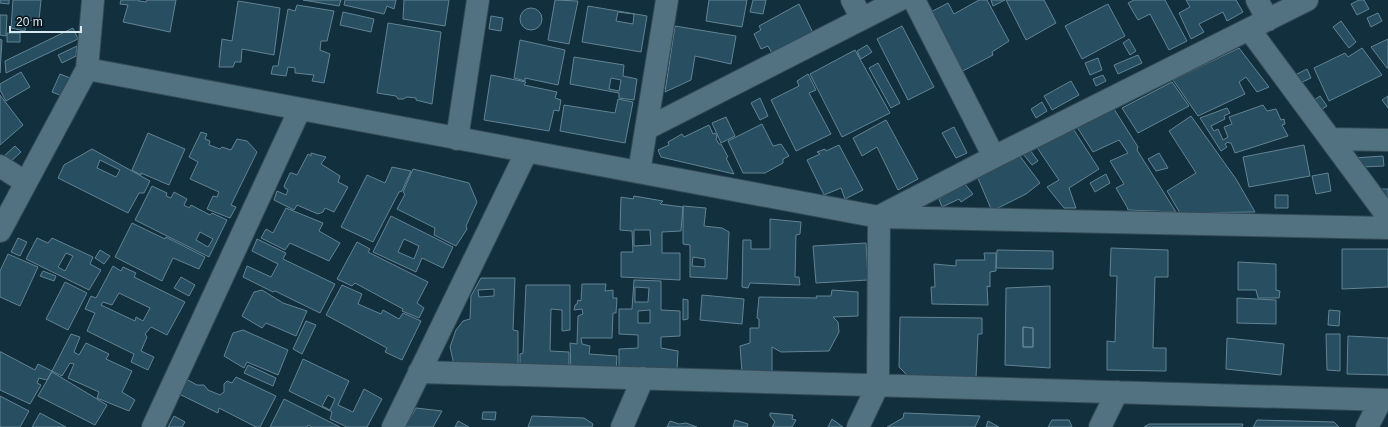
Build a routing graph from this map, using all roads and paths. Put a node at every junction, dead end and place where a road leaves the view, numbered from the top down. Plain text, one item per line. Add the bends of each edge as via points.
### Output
1 (93, 0) edge
2 (478, 0) edge
3 (667, 0) edge
4 (852, 0) edge
5 (899, 0) edge
6 (914, 0) edge
7 (1257, 0) edge
8 (1307, 0) edge
9 (862, 19) junction
10 (1258, 25) junction
11 (87, 69) junction
12 (300, 109) junction
13 (646, 129) junction
14 (457, 139) junction
15 (1331, 139) junction
16 (1388, 140) edge
17 (527, 151) junction
18 (994, 157) junction
19 (0, 166) edge
20 (639, 172) junction
21 (25, 182) junction
22 (879, 217) junction
23 (1388, 217) edge
24 (1388, 228) edge
25 (0, 231) edge
26 (419, 372) junction
27 (643, 378) junction
28 (878, 385) junction
29 (1117, 392) junction
30 (1384, 400) edge
31 (153, 427) edge
32 (393, 427) edge
33 (622, 427) edge
34 (858, 427) edge
35 (1100, 427) edge
36 (1367, 427) edge

1 - 11 street
2 - 14 street
3 - 13 street
4 - 9 street
5 - 9 street
6 - 18 street
7 - 10 street
8 - 10 street
9 - 13 street
10 - 15 street
10 - 18 street
11 - 12 street
11 - 21 street
12 - 14 street
12 - 31 street
13 - 20 street
14 - 17 street
15 - 16 street
15 - 23 street
17 - 20 street
17 - 26 street
18 - 22 street
19 - 21 street
20 - 22 street
21 - 25 street
22 - 24 street
22 - 28 street
26 - 27 street
26 - 32 street
27 - 28 street
27 - 33 street
28 - 29 street
28 - 34 street
29 - 30 street
29 - 35 street
30 - 36 street

